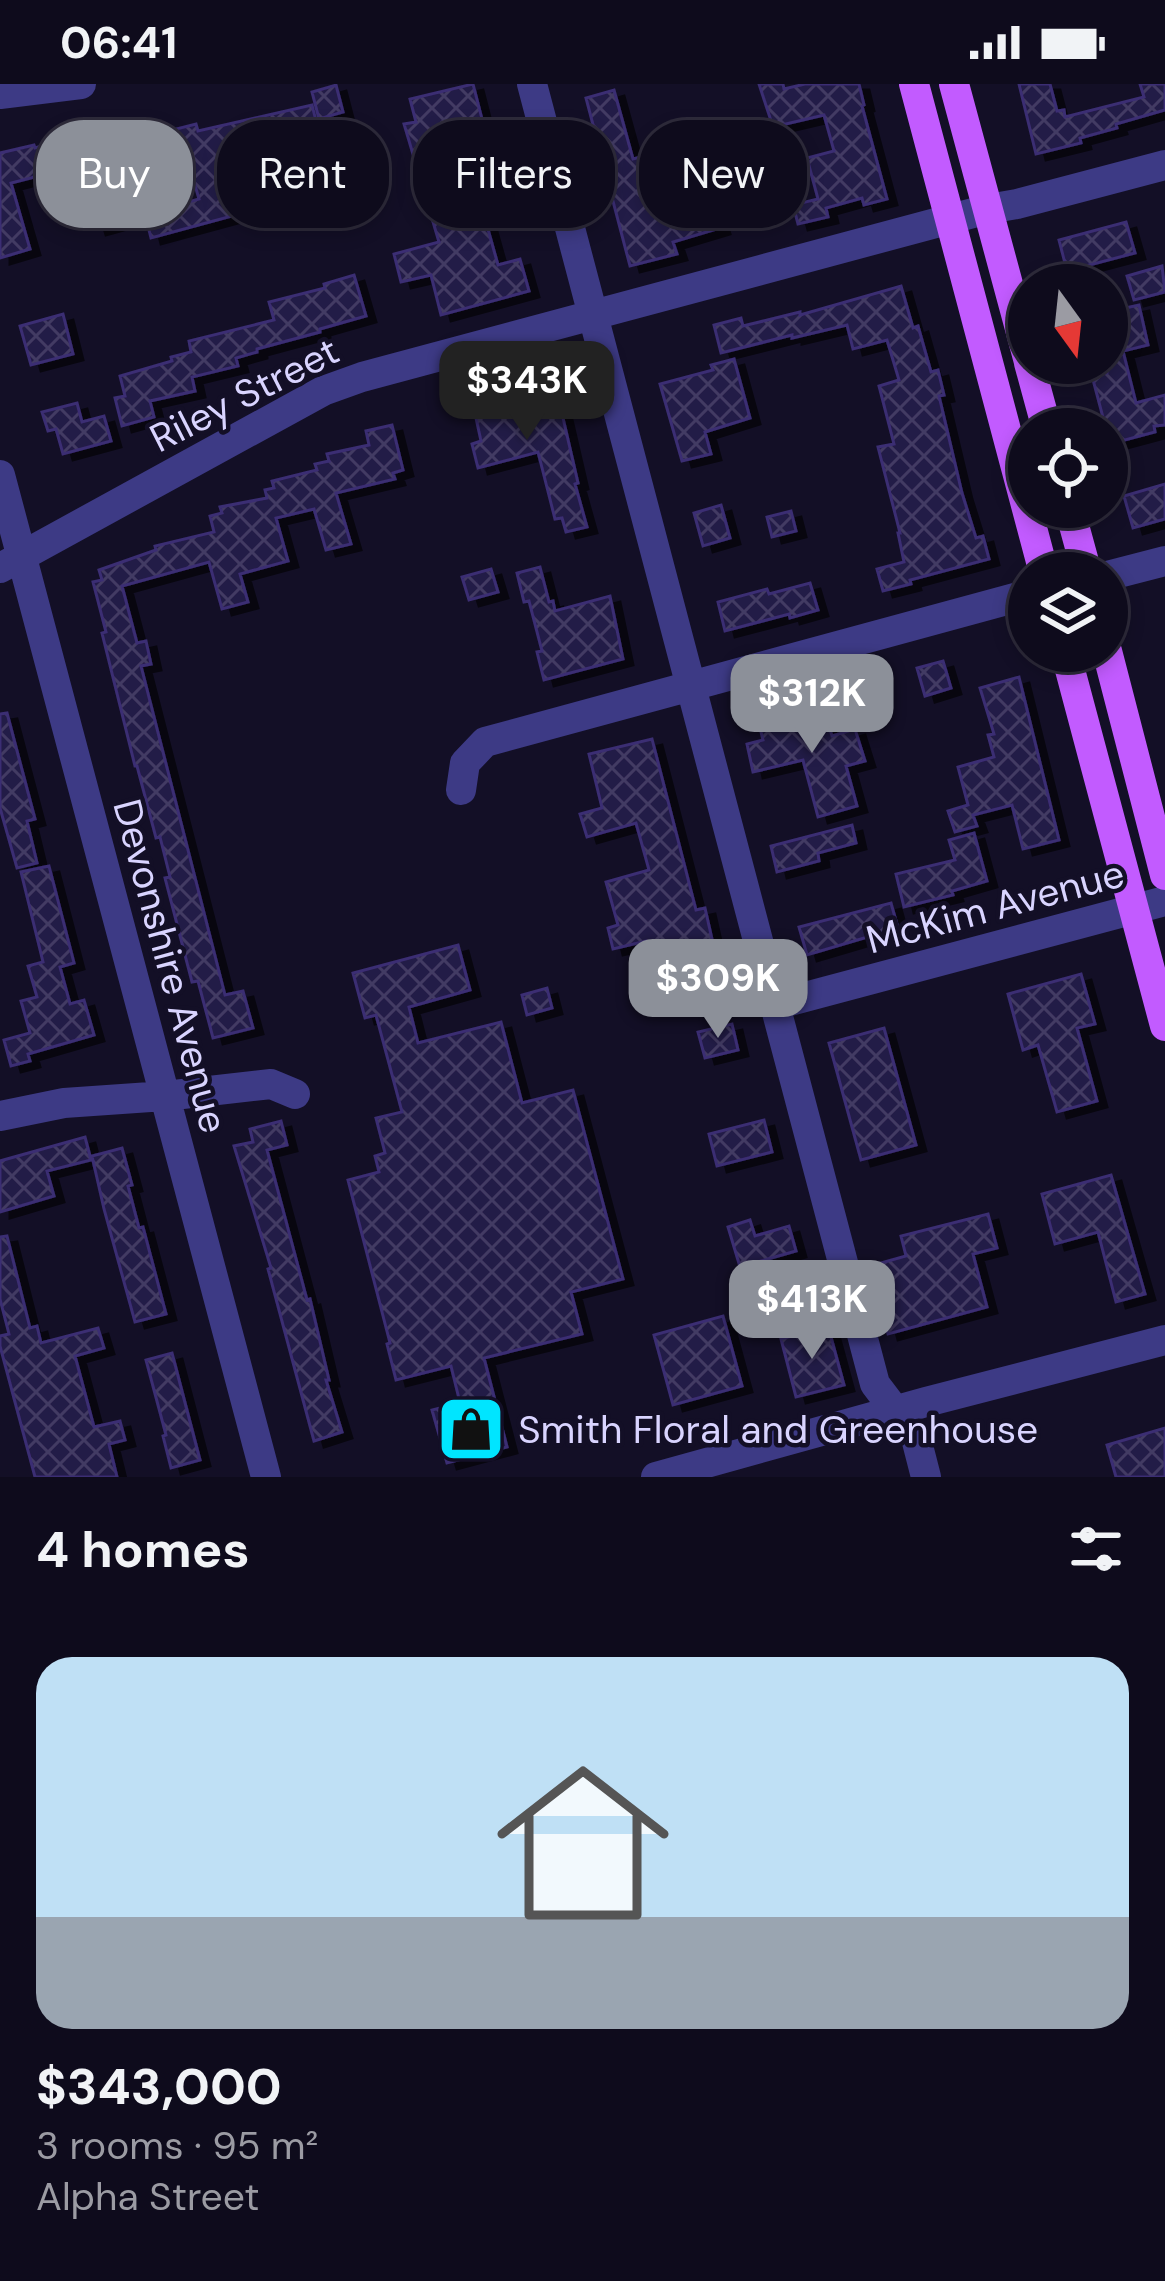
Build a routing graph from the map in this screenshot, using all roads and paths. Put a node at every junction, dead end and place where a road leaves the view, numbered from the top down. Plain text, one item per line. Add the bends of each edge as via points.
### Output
1 (81, 84) edge
2 (532, 84) edge
3 (914, 84) edge
4 (954, 84) edge
5 (0, 94) edge
6 (1165, 165) edge
7 (988, 209) junction
8 (950, 220) junction
9 (1008, 284) edge
10 (592, 316) junction
11 (0, 475) edge
12 (1038, 552) edge
13 (1165, 561) edge
14 (11, 562) edge
15 (1128, 571) edge
16 (1008, 600) edge
17 (1070, 672) edge
18 (1112, 672) edge
19 (692, 688) junction
20 (461, 790) dead end
21 (1165, 875) edge
22 (1165, 901) edge
23 (1132, 909) junction
24 (775, 1005) junction
25 (1165, 1026) edge
26 (295, 1094) dead end
27 (165, 1096) junction
28 (0, 1116) edge
29 (1165, 1340) edge
30 (895, 1412) junction
31 (266, 1477) edge
32 (656, 1477) edge
33 (926, 1477) edge

1 - 5 street
2 - 10 street
3 - 8 main road
4 - 7 main road
6 - 7 street, Riley Street
7 - 8 street, Riley Street
7 - 9 main road
8 - 10 street, Riley Street
8 - 12 main road
10 - 14 street, Riley Street via 323,391
10 - 19 street
11 - 14 street, Devonshire Avenue
13 - 15 street
14 - 27 street, Devonshire Avenue
16 - 19 street
17 - 23 main road
18 - 21 main road
19 - 20 street via 485,742 465,763
19 - 24 street
22 - 23 street, McKim Avenue
23 - 24 street, McKim Avenue
23 - 25 main road
24 - 30 street via 875,1384
26 - 27 street via 272,1084
27 - 28 street
27 - 31 street, Devonshire Avenue
29 - 30 street
30 - 32 street
30 - 33 street via 916,1438

